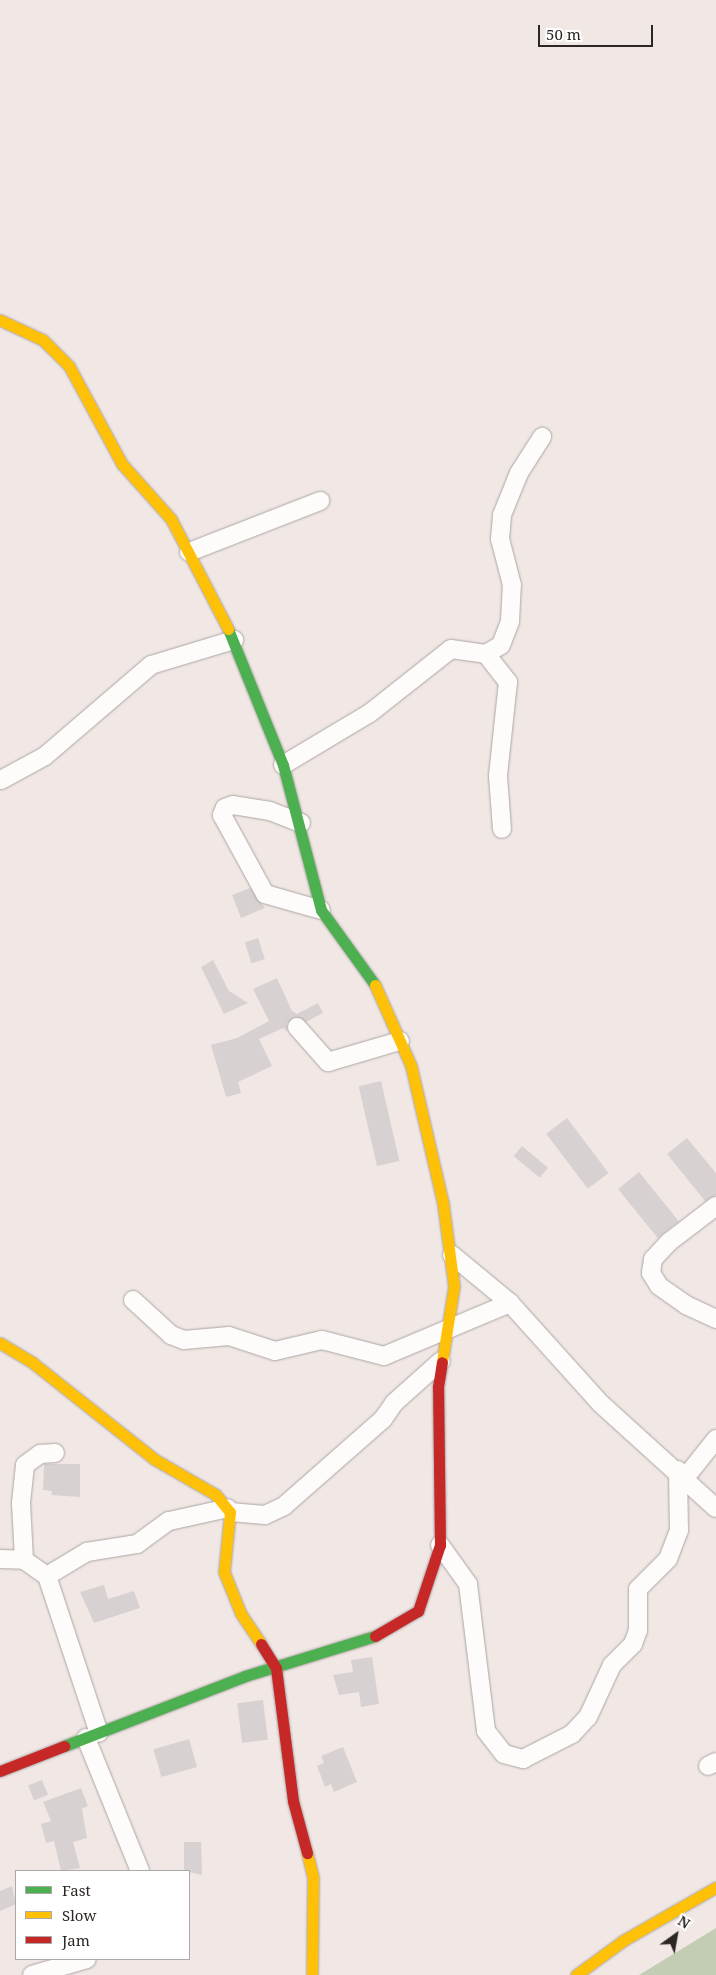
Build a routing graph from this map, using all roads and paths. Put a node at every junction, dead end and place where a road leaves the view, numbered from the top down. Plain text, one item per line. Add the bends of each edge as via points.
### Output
1 (0, 320) edge
2 (542, 437) dead end
3 (320, 501) dead end
4 (189, 552) junction
5 (234, 640) junction
6 (486, 654) junction
7 (283, 765) junction
8 (2, 780) dead end
9 (301, 823) junction
10 (502, 829) dead end
11 (321, 910) junction
12 (298, 1027) dead end
13 (400, 1041) junction
14 (716, 1206) edge
15 (452, 1255) junction
16 (133, 1300) dead end
17 (510, 1304) junction
18 (716, 1319) edge
19 (448, 1330) junction
20 (0, 1343) edge
21 (441, 1361) junction
22 (716, 1440) edge
23 (55, 1453) dead end
24 (682, 1474) junction
25 (716, 1508) edge
26 (229, 1510) junction
27 (440, 1545) junction
28 (0, 1558) edge
29 (24, 1560) junction
30 (47, 1576) junction
31 (276, 1668) junction
32 (92, 1735) junction
33 (0, 1771) edge
34 (140, 1870) edge
35 (716, 1886) edge
36 (84, 1960) edge
37 (32, 1975) edge
38 (312, 1975) edge
39 (576, 1975) edge

1 - 4 main road via 42,340 69,366 122,464 160,502
2 - 6 street via 519,473 502,515 500,539 512,575 510,621 501,644
3 - 4 street
4 - 5 main road
5 - 7 main road
5 - 8 street via 151,665 45,756
6 - 7 street via 451,649 370,713
6 - 10 street via 508,682 498,776
7 - 9 main road
9 - 11 main road
9 - 11 street via 270,811 233,805 225,808 222,815 269,898 302,901
11 - 13 main road via 376,988
12 - 13 street via 328,1062
13 - 15 main road via 419,1095
14 - 18 street via 668,1242 653,1259 651,1273 666,1291 706,1318
15 - 17 street
15 - 19 main road via 454,1286
16 - 19 street via 170,1335 184,1340 241,1337 275,1351 322,1340 384,1356
17 - 19 street
17 - 24 street via 600,1402
19 - 21 main road
20 - 26 main road via 33,1363 154,1459 216,1495
21 - 26 street via 394,1403 383,1419 284,1506 264,1516
21 - 27 main road
22 - 24 street
23 - 29 street via 40,1454 25,1465 21,1502
24 - 25 street
24 - 27 street via 679,1530 668,1559 638,1589 638,1630 633,1644 612,1665 588,1717 572,1734 524,1759 504,1754 486,1731 468,1584
26 - 30 street via 169,1521 137,1544 87,1552
26 - 31 main road via 224,1572 229,1592
27 - 31 main road via 426,1596 418,1611 401,1625
28 - 29 street
29 - 30 street
30 - 32 street
31 - 32 main road
31 - 38 main road via 293,1801 314,1877
32 - 33 main road
32 - 34 street
35 - 39 main road via 624,1940
36 - 37 street

